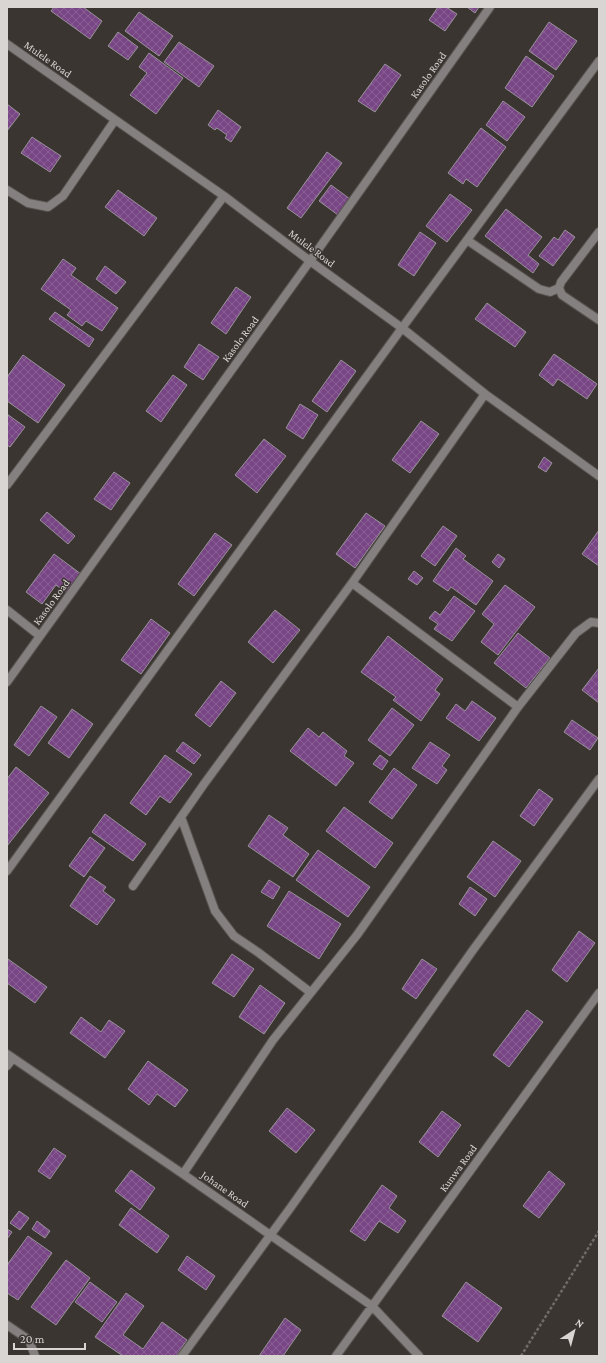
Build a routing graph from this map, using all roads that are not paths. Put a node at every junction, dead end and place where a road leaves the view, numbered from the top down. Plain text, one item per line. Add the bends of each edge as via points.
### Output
1 (490, 7) edge
2 (7, 44) edge
3 (599, 61) edge
4 (115, 120) junction
5 (7, 190) edge
6 (224, 196) junction
7 (599, 232) edge
8 (467, 240) junction
9 (310, 261) junction
10 (559, 288) junction
11 (599, 320) edge
12 (402, 328) junction
13 (485, 394) junction
14 (599, 476) edge
15 (7, 485) edge
16 (352, 583) junction
17 (7, 610) edge
18 (599, 623) edge
19 (40, 636) junction
20 (7, 682) edge
21 (518, 707) junction
22 (599, 779) edge
23 (181, 817) junction
24 (7, 871) edge
25 (133, 886) dead end
26 (310, 992) junction
27 (599, 993) edge
28 (10, 1056) edge
29 (7, 1066) edge
30 (183, 1174) junction
31 (271, 1235) junction
32 (372, 1306) junction
33 (7, 1325) edge
34 (35, 1356) edge
35 (182, 1356) edge
36 (336, 1356) edge
37 (419, 1356) edge

1 - 9 street, Kasolo Road
2 - 4 street, Mulele Road
3 - 8 street
4 - 5 street via 63,196 48,207 28,203
4 - 6 street, Mulele Road
6 - 9 street, Mulele Road
6 - 15 street
7 - 10 street
8 - 10 street via 539,289 550,292
8 - 12 street
9 - 12 street, Mulele Road
9 - 19 street, Kasolo Road
10 - 11 street via 562,295
12 - 13 street, Mulele Road
12 - 24 street
13 - 14 street, Mulele Road
13 - 16 street
16 - 21 street
16 - 23 street
17 - 19 street
18 - 21 street via 591,622 576,633
19 - 20 street, Kasolo Road
21 - 26 street via 357,935
22 - 31 street via 473,950
23 - 25 street
23 - 26 street via 215,911 234,936
26 - 30 street via 273,1040
27 - 32 street, Kunwa Road
28 - 29 street
28 - 30 street, Johane Road
30 - 31 street, Johane Road
31 - 32 street, Johane Road
31 - 35 street
32 - 36 street, Kunwa Road
32 - 37 street, Johane Road
33 - 34 street via 29,1340

